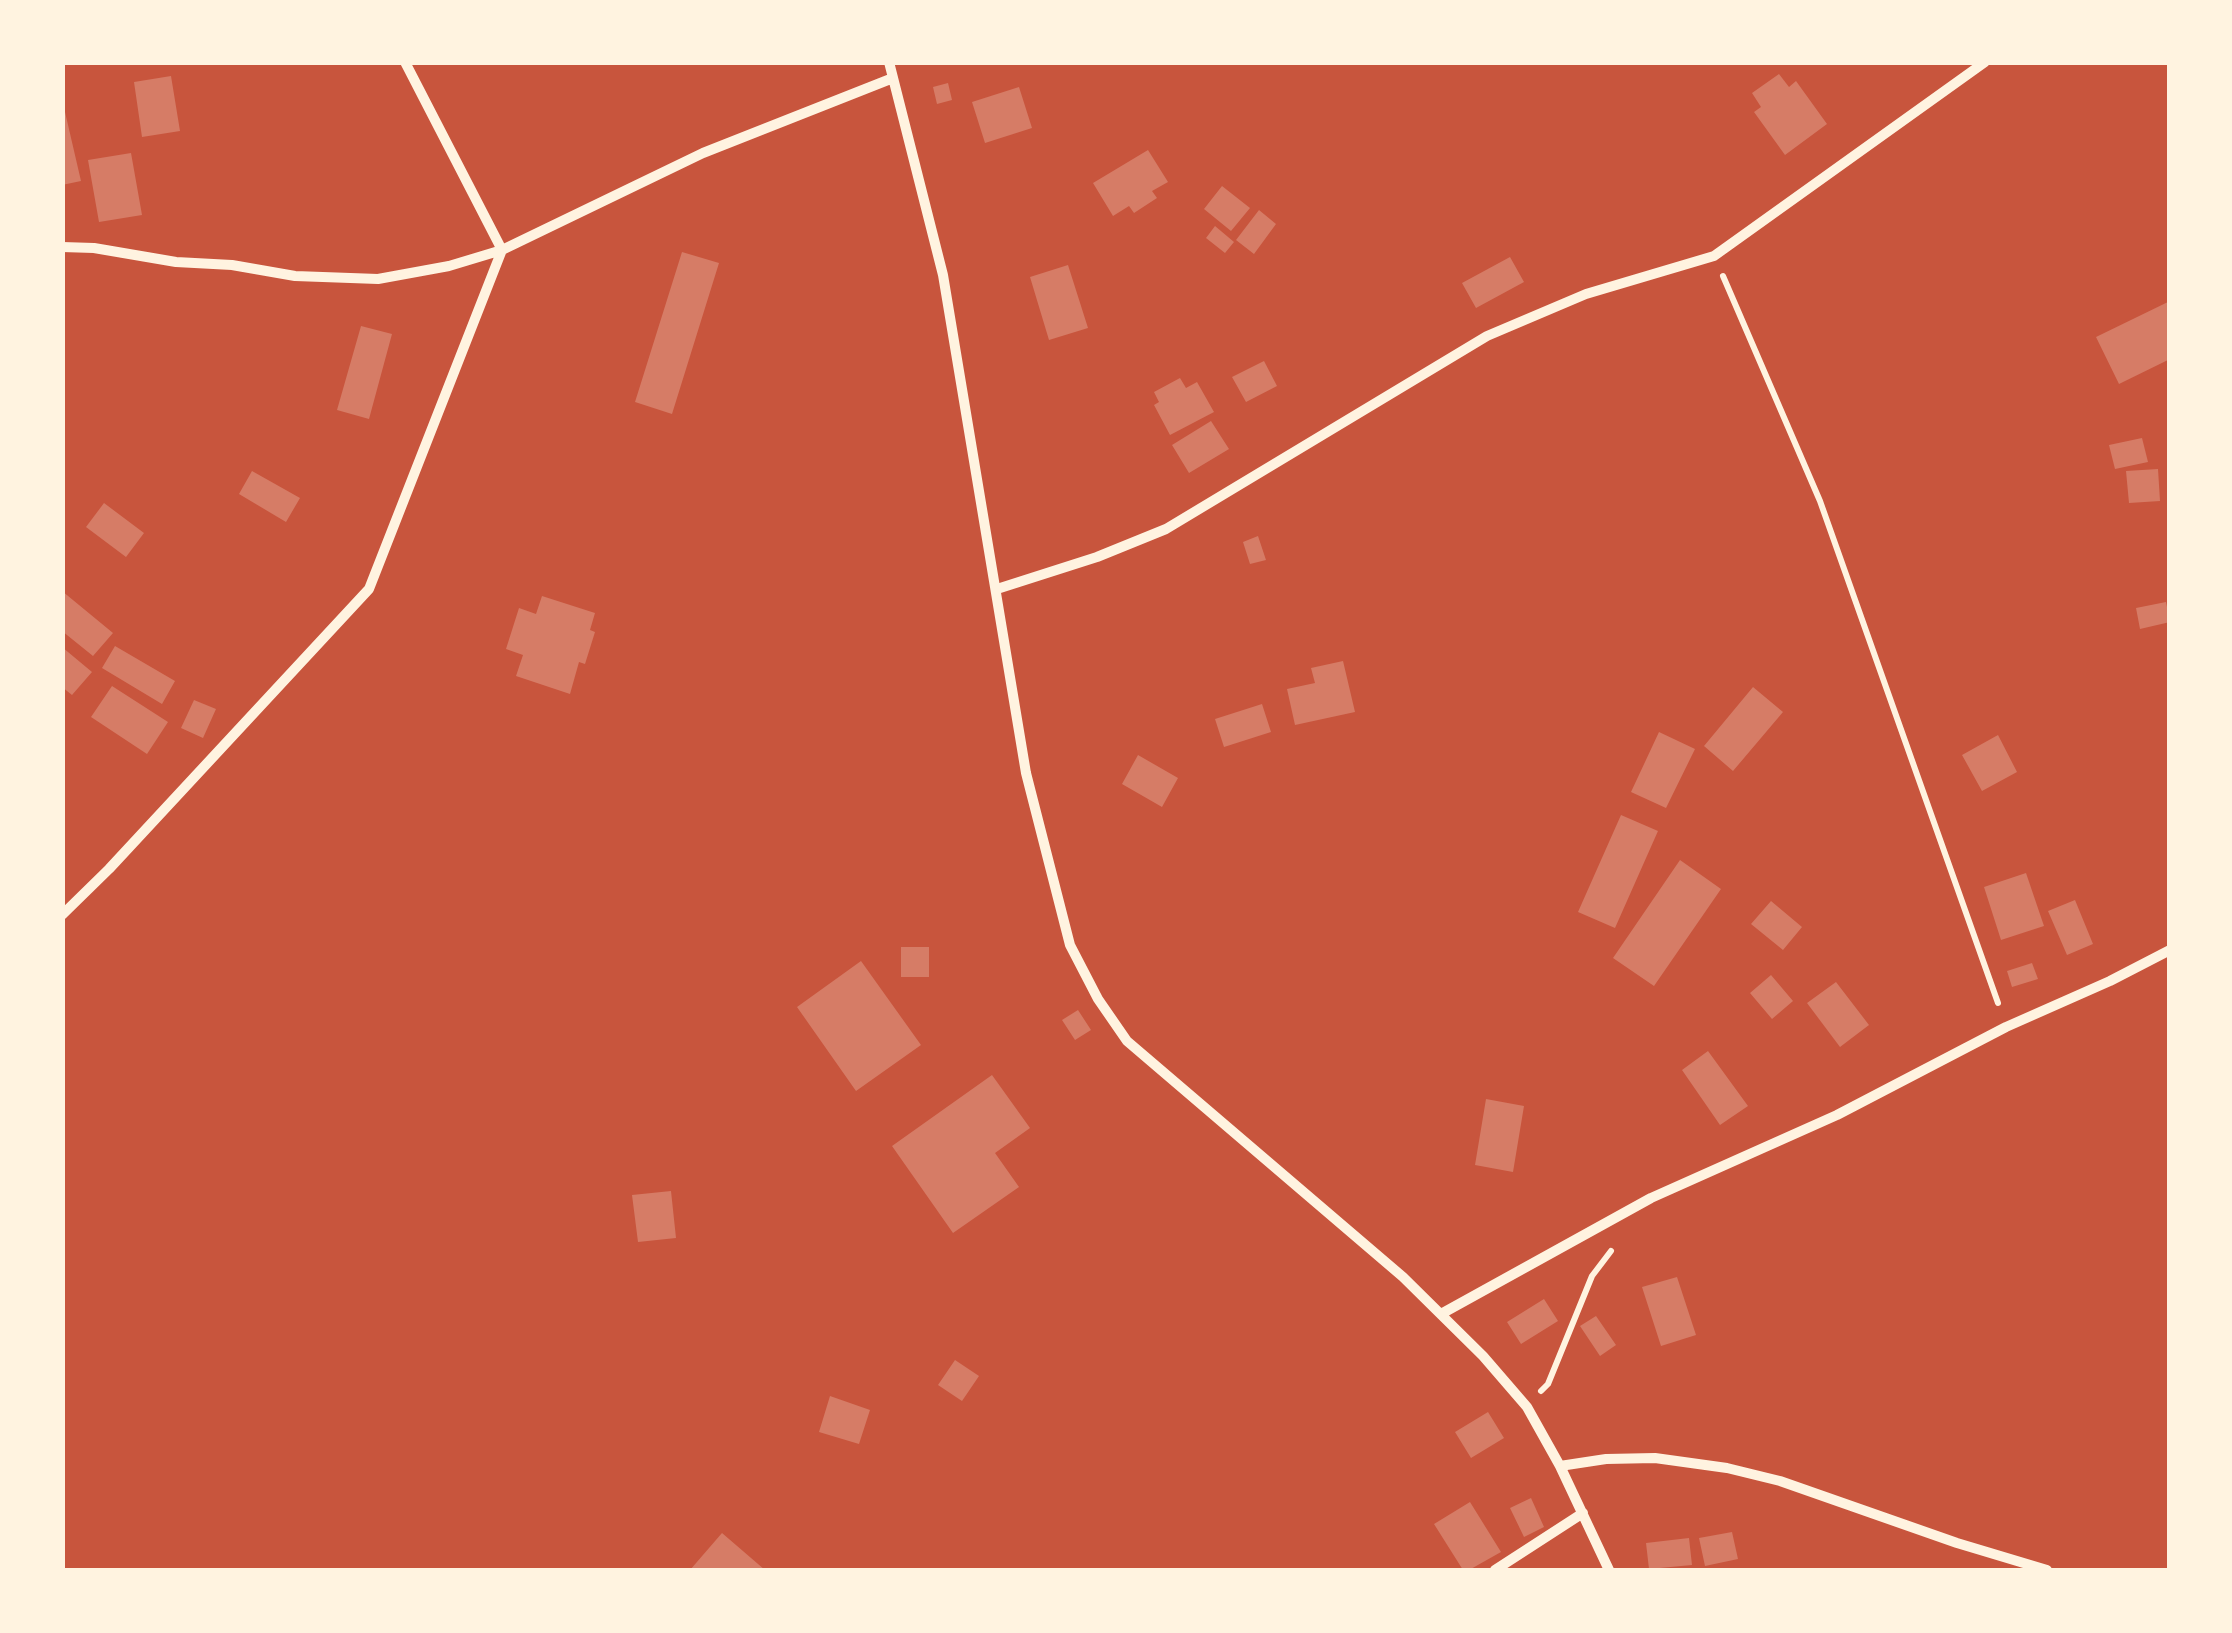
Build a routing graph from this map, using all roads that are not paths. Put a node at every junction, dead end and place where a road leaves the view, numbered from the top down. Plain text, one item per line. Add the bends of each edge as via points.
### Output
1 (405, 62) edge
2 (889, 62) edge
3 (1984, 62) edge
4 (892, 78) junction
5 (62, 247) edge
6 (502, 250) junction
7 (997, 589) junction
8 (62, 915) edge
9 (2170, 950) edge
10 (1440, 1314) junction
11 (1560, 1466) junction
12 (1582, 1513) junction
13 (1494, 1570) edge
14 (1609, 1570) edge
15 (2046, 1570) edge

1 - 6 street
2 - 4 street
3 - 7 street via 1714,256 1586,294 1487,336 1166,528
4 - 6 street via 703,153
4 - 7 street via 943,275
5 - 6 street via 295,276 378,279
6 - 8 street via 370,589
7 - 10 street via 1026,773 1070,945 1098,999 1127,1041
9 - 10 street via 1837,1115 1651,1198
10 - 11 street via 1527,1407
11 - 12 street
11 - 15 street via 1656,1458 1727,1468
12 - 13 street
12 - 14 street

